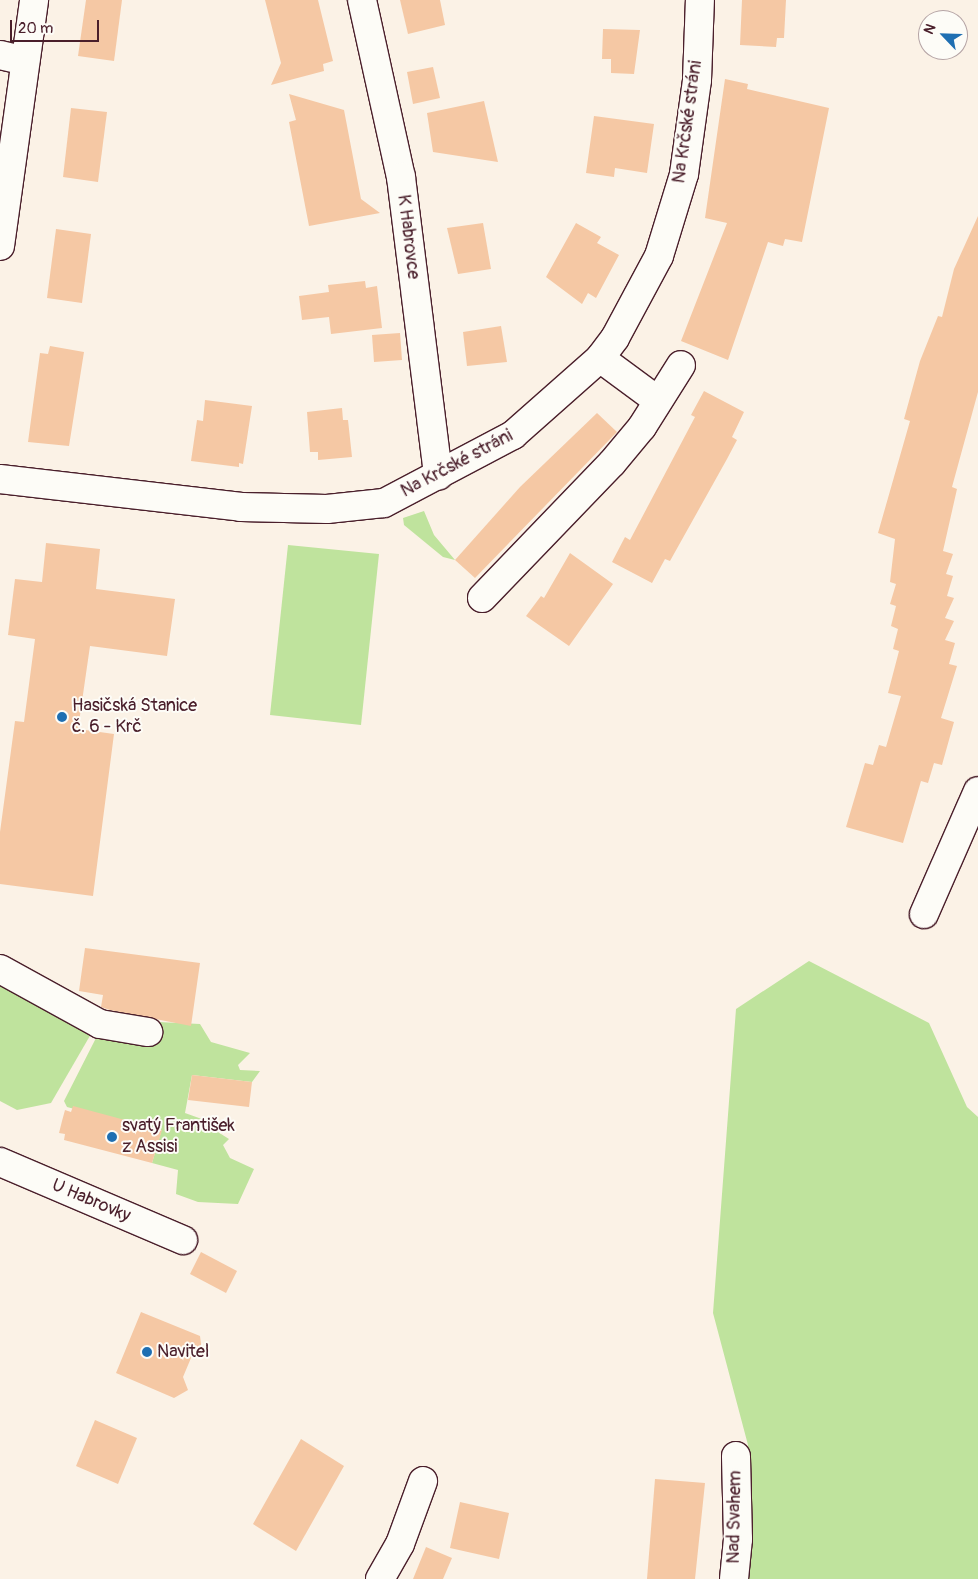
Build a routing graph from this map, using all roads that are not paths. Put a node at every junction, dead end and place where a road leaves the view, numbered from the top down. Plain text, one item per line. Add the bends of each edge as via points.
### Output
1 (34, 0) edge
2 (362, 0) edge
3 (700, 0) edge
4 (12, 58) edge
5 (0, 246) edge
6 (600, 358) junction
7 (681, 365) dead end
8 (657, 400) junction
9 (438, 476) junction
10 (0, 479) edge
11 (482, 598) dead end
12 (978, 791) edge
13 (924, 914) dead end
14 (0, 969) edge
15 (148, 1032) dead end
16 (0, 1162) edge
17 (183, 1240) dead end
18 (736, 1456) dead end
19 (423, 1481) dead end
20 (380, 1579) edge
21 (734, 1579) edge

1 - 4 street
2 - 9 street, K Habrovce via 401,176
3 - 6 street, Na Krčské stráni via 697,80 684,174 658,256 616,338
4 - 5 street
6 - 8 street
6 - 9 street, Na Krčské stráni via 513,435
7 - 8 street
8 - 11 street via 642,427 612,463
9 - 10 street, Na Krčské stráni via 384,502 326,509 241,507
12 - 13 street
14 - 15 street via 100,1024
16 - 17 street, U Habrovky
18 - 21 street, Nad Svahem via 738,1539
19 - 20 street via 400,1544

